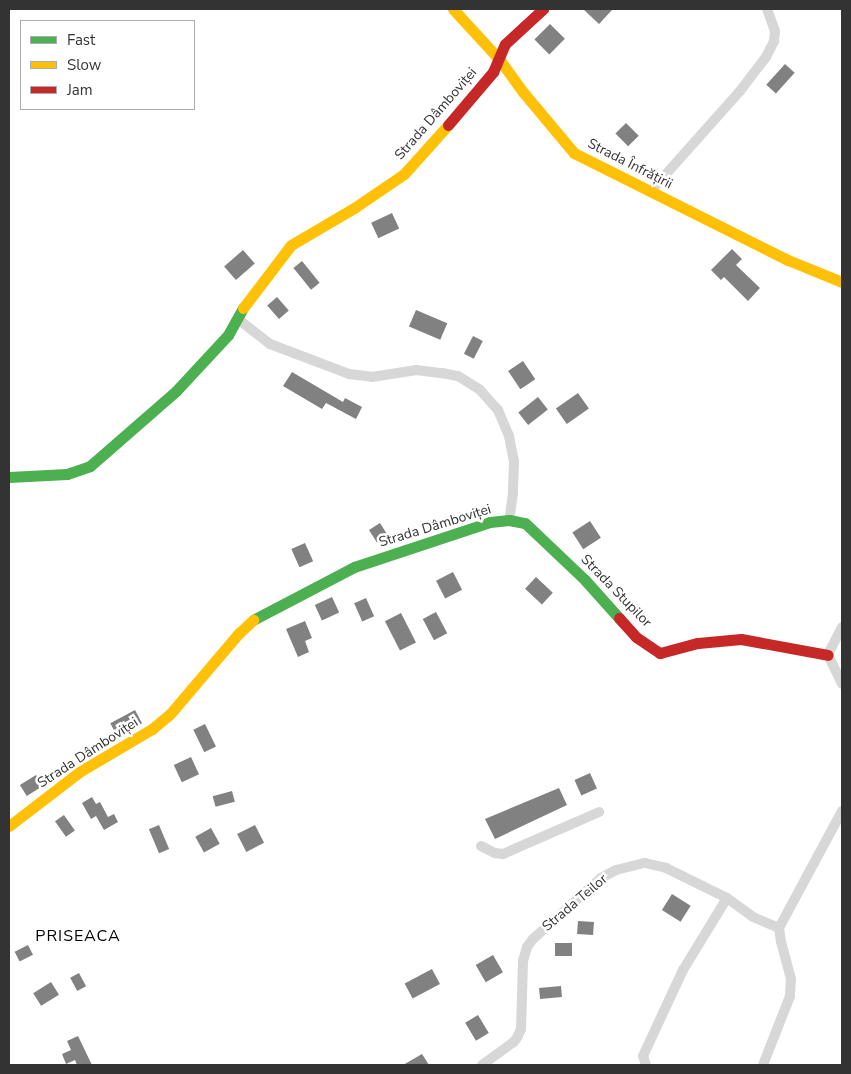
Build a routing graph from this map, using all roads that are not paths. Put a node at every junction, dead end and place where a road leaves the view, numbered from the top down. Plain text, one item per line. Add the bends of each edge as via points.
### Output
1 (453, 9) edge
2 (543, 9) edge
3 (767, 9) edge
4 (499, 59) junction
5 (650, 192) junction
6 (842, 282) edge
7 (238, 320) junction
8 (9, 476) edge
9 (509, 520) junction
10 (842, 627) edge
11 (828, 655) junction
12 (842, 684) edge
13 (842, 811) edge
14 (599, 812) dead end
15 (9, 826) edge
16 (481, 846) dead end
17 (727, 898) junction
18 (779, 928) junction
19 (482, 1065) edge
20 (646, 1065) edge
21 (763, 1065) edge

1 - 4 street, Strada Înfrățirii
2 - 4 street, Strada Dâmboviței via 505,44
3 - 5 street via 776,31 766,57
4 - 5 street, Strada Înfrățirii via 574,152
4 - 7 street, Strada Dâmboviței via 493,72 404,174 291,245 247,301
5 - 6 street, Strada Înfrățirii via 788,260
7 - 8 street via 176,392 90,466 67,474
7 - 9 street, Strada Dâmboviței via 270,344 348,374 372,377 416,370 442,373 458,376 480,390 498,410 509,436 514,461
9 - 11 street, Strada Stupilor via 525,523 585,580 636,637 660,653 698,643 741,639
9 - 15 street, Strada Dâmboviței via 490,522 354,567 257,616 170,714 152,729 80,772
10 - 11 street
11 - 12 street
13 - 18 street
14 - 16 street via 503,854
17 - 18 street, Strada Teilor via 753,917
17 - 19 street, Strada Teilor via 666,868 645,864 616,870 601,878 527,947 522,961 518,1036
17 - 20 street via 683,970 643,1056
18 - 21 street via 791,979 790,996

